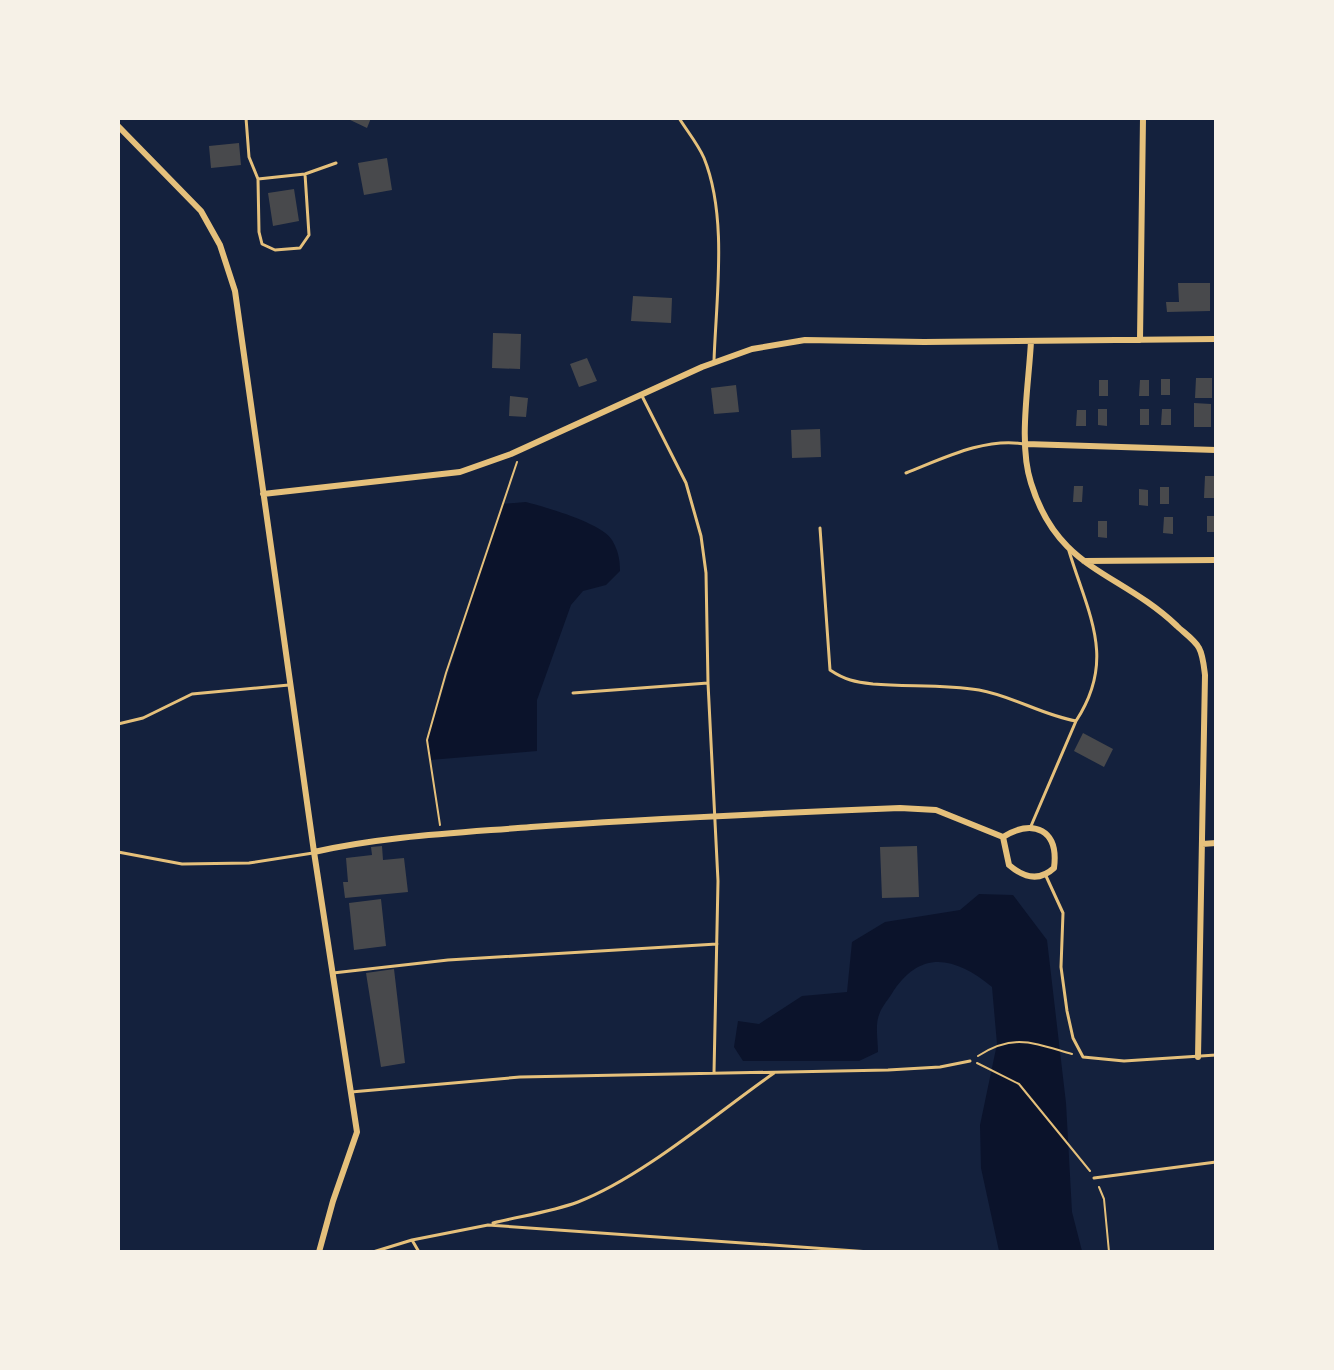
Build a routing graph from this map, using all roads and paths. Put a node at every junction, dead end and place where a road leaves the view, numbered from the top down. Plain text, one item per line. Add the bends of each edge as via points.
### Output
1 (246, 118) edge
2 (679, 118) edge
3 (1143, 118) edge
4 (118, 126) edge
5 (336, 164) dead end
6 (305, 174) junction
7 (258, 179) junction
8 (1215, 339) edge
9 (1140, 340) junction
10 (1031, 341) junction
11 (714, 363) junction
12 (641, 394) junction
13 (1026, 444) junction
14 (523, 448) junction
15 (1215, 450) edge
16 (906, 473) dead end
17 (262, 494) junction
18 (820, 528) dead end
19 (1069, 550) junction
20 (1215, 560) edge
21 (1084, 561) junction
22 (708, 682) junction
23 (291, 685) junction
24 (573, 693) dead end
25 (1076, 721) junction
26 (118, 724) edge
27 (714, 816) junction
28 (1031, 826) junction
29 (441, 834) junction
30 (1003, 837) junction
31 (1215, 843) edge
32 (1202, 844) junction
33 (118, 852) edge
34 (314, 852) junction
35 (1046, 876) junction
36 (718, 944) junction
37 (333, 973) junction
38 (1215, 1055) edge
39 (1083, 1057) junction
40 (1198, 1057) junction
41 (970, 1061) junction
42 (774, 1072) junction
43 (714, 1073) junction
44 (351, 1092) junction
45 (1215, 1162) edge
46 (1094, 1178) junction
47 (488, 1225) junction
48 (412, 1240) junction
49 (319, 1251) edge
50 (373, 1251) edge
51 (419, 1251) edge
52 (870, 1251) edge
53 (1109, 1251) edge

1 - 7 lane via 249,157
2 - 11 lane via 704,157 714,198
3 - 9 street
4 - 17 street via 201,211 220,244 235,291
5 - 6 lane
6 - 7 lane
6 - 7 lane via 309,235 300,248 275,250 262,244
8 - 9 street
9 - 10 street
10 - 11 street via 806,340 752,349
10 - 13 street
11 - 12 street
12 - 14 street
12 - 22 lane via 686,483 701,536 706,573
13 - 15 street
13 - 16 lane via 1009,441 969,449
13 - 19 street via 1030,480 1043,515
14 - 17 street via 460,472
14 - 29 path via 507,487 427,740
17 - 23 street
18 - 25 lane via 830,670 847,682 979,690
19 - 21 street
19 - 25 lane via 1092,618 1098,669
20 - 21 street
21 - 32 street via 1157,608 1199,647 1205,675
22 - 24 lane
22 - 27 lane
23 - 26 lane via 192,694 142,718
23 - 34 street
25 - 28 lane
27 - 29 street
27 - 30 street via 936,810
27 - 36 lane
28 - 30 street
28 - 35 street via 1046,834 1053,845 1054,868
29 - 34 street via 384,838
30 - 35 street via 1009,865 1019,873
31 - 32 street
32 - 40 street
33 - 34 lane via 182,864 249,863
34 - 37 street
35 - 39 lane via 1063,913 1061,966 1067,1011 1073,1038
36 - 37 lane via 448,960
36 - 43 lane
37 - 44 street
38 - 40 lane
39 - 40 lane via 1124,1061
39 - 41 path via 1029,1042 997,1044
41 - 42 lane via 940,1067
41 - 46 path via 1019,1084
42 - 43 lane
42 - 47 lane via 661,1153 588,1198
43 - 44 lane via 520,1077
44 - 49 street via 357,1132
45 - 46 lane
46 - 53 path via 1104,1199
47 - 48 lane
47 - 52 lane
48 - 50 lane
48 - 51 lane

